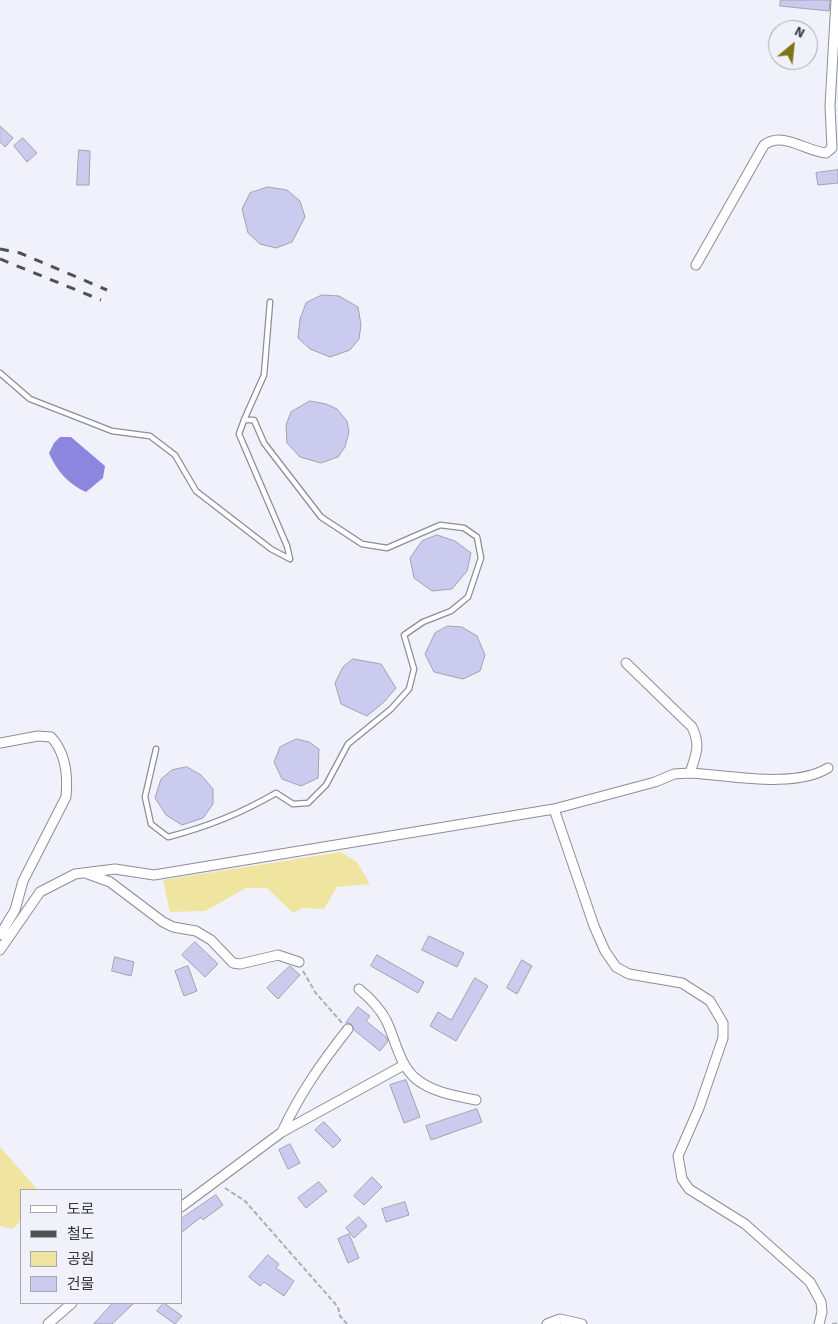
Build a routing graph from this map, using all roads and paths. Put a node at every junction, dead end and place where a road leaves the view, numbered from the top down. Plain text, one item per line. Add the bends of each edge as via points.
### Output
1 (836, 0) edge
2 (696, 265) dead end
3 (270, 302) dead end
4 (0, 373) edge
5 (244, 420) junction
6 (626, 663) dead end
7 (0, 743) edge
8 (156, 749) dead end
9 (828, 768) dead end
10 (690, 773) junction
11 (554, 809) junction
12 (86, 873) junction
13 (0, 935) edge
14 (0, 950) edge
15 (299, 962) joint
16 (359, 989) dead end
17 (348, 1029) joint
18 (404, 1065) junction
19 (476, 1100) dead end
20 (282, 1132) junction
21 (214, 1181) junction
22 (182, 1206) edge
23 (71, 1304) edge
24 (838, 1323) edge
25 (48, 1324) edge
26 (347, 1324) edge
27 (547, 1324) edge
28 (582, 1324) edge
29 (819, 1324) edge
30 (832, 1324) edge

1 - 2 street via 830,106 832,148 826,153 815,152 781,139 772,139 764,145
3 - 5 lane via 264,376
4 - 5 lane via 30,399 112,431 150,436 175,455 196,491 271,549 290,559 288,546 239,434
5 - 8 lane via 254,420 264,443 321,517 362,544 386,548 440,525 464,528 477,537 481,558 476,577 468,597 451,611 404,634 414,669 409,689 391,709 348,744 326,785 308,803 293,804 276,793 204,828 168,837 151,824 145,797
6 - 10 street via 692,727 698,740
7 - 13 street via 38,736 51,737 65,762 67,787 66,797 23,881 15,910
9 - 10 street via 795,780
10 - 11 street via 674,774
11 - 12 street via 154,875 115,869
11 - 29 street via 594,926 616,967 629,974 682,982 710,1001 724,1023 723,1038 698,1113 678,1156 682,1179 689,1189 745,1224 810,1282 822,1302
12 - 14 street via 75,874 40,892
12 - 15 street via 110,882 163,922 196,931 211,940 233,963 278,955
15 - 17 path via 315,992
16 - 18 street via 376,1004 385,1019
17 - 20 street via 315,1071
18 - 19 street via 415,1078 430,1087
18 - 20 street
20 - 21 street
21 - 22 street
21 - 26 path via 245,1201 338,1307
23 - 25 street
24 - 30 path
27 - 28 street via 560,1319

